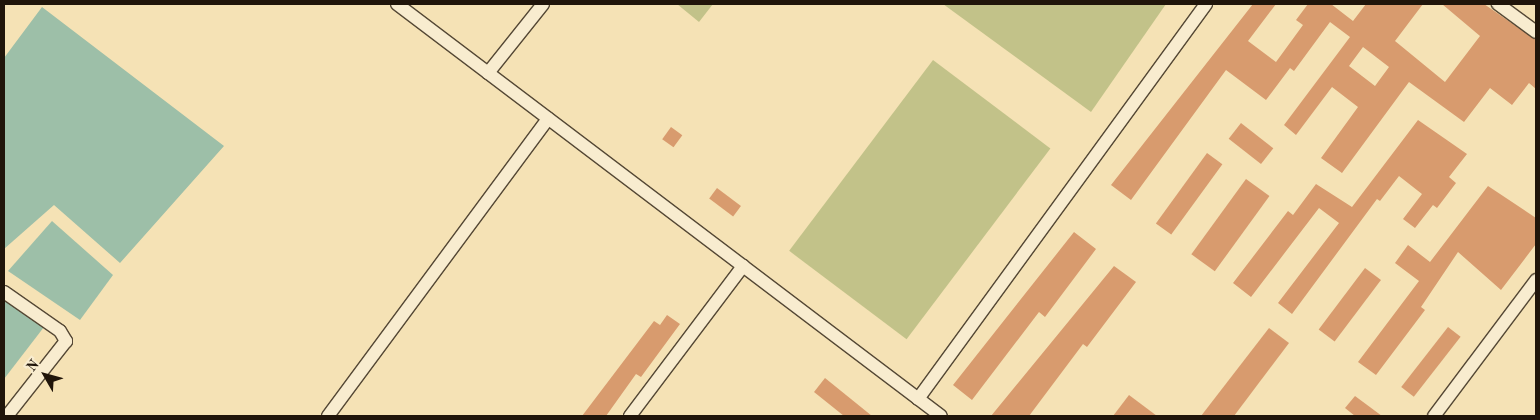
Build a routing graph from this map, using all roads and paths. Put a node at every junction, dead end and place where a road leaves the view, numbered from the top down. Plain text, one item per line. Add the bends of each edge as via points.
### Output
1 (397, 4) edge
2 (543, 4) edge
3 (1206, 4) edge
4 (1498, 4) edge
5 (1536, 32) edge
6 (488, 73) junction
7 (548, 119) junction
8 (743, 266) junction
9 (1536, 280) edge
10 (4, 292) edge
11 (918, 399) junction
12 (7, 416) edge
13 (328, 416) edge
14 (630, 416) edge
15 (941, 416) edge
16 (1434, 416) edge

1 - 6 street
2 - 6 street
3 - 11 street
4 - 5 street
6 - 7 street
7 - 8 street
7 - 13 street
8 - 11 street
8 - 14 street
9 - 16 street
10 - 12 street via 60,331 66,341
11 - 15 street

